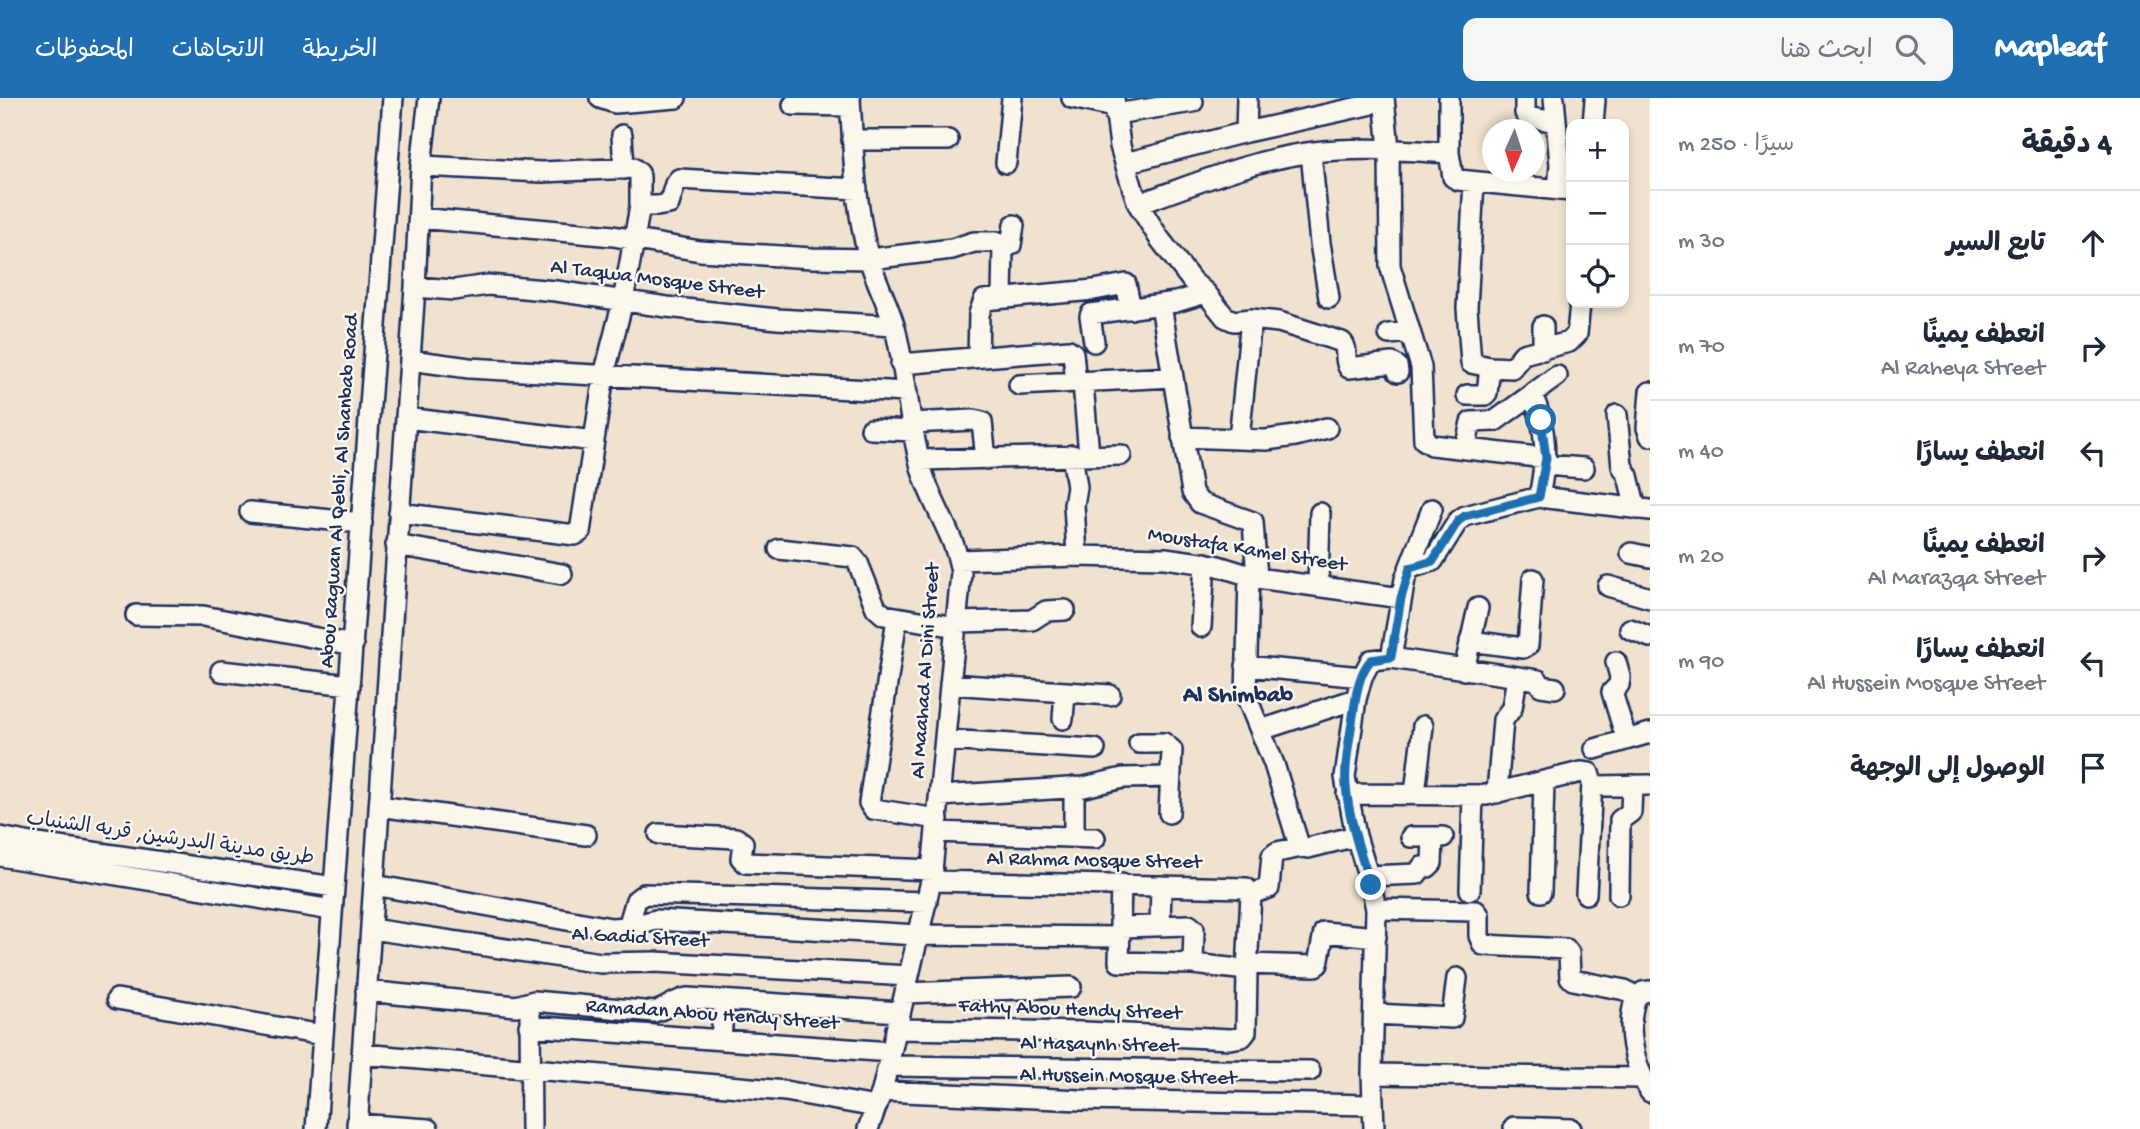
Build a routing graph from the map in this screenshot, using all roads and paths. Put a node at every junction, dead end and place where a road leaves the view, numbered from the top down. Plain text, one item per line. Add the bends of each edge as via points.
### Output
1 (393, 98) edge
2 (429, 98) edge
3 (600, 98) edge
4 (676, 98) edge
5 (1012, 98) edge
6 (1072, 98) edge
7 (1247, 98) edge
8 (1383, 98) edge
9 (1450, 98) edge
10 (1525, 98) edge
11 (1554, 98) edge
12 (1595, 100) edge
13 (850, 102) edge
14 (1194, 102) dead end
15 (793, 104) dead end
16 (1114, 106) edge
17 (1593, 119) edge
18 (1556, 122) junction
19 (1246, 132) junction
20 (622, 135) dead end
21 (852, 140) junction
22 (948, 140) dead end
23 (1389, 149) junction
24 (1311, 153) junction
25 (1449, 153) junction
26 (1006, 163) dead end
27 (1125, 163) junction
28 (421, 166) junction
29 (624, 169) junction
30 (1474, 181) junction
31 (858, 189) junction
32 (1565, 190) edge
33 (1138, 204) junction
34 (640, 206) junction
35 (419, 218) junction
36 (1014, 225) dead end
37 (633, 240) junction
38 (1003, 248) junction
39 (870, 259) junction
40 (415, 287) junction
41 (1206, 293) junction
42 (1002, 297) junction
43 (1329, 298) dead end
44 (623, 301) junction
45 (1161, 305) junction
46 (1580, 308) edge
47 (1131, 309) junction
48 (1251, 319) junction
49 (894, 326) junction
50 (1543, 326) dead end
51 (1410, 332) junction
52 (1389, 334) dead end
53 (1094, 342) dead end
54 (1550, 348) junction
55 (978, 357) junction
56 (410, 360) junction
57 (901, 364) junction
58 (1490, 368) junction
59 (1398, 372) dead end
60 (604, 375) junction
61 (1173, 377) junction
62 (1079, 383) junction
63 (1019, 385) dead end
64 (1650, 392) edge
65 (906, 393) junction
66 (1532, 394) junction
67 (1467, 395) dead end
68 (1617, 415) dead end
69 (406, 418) junction
70 (912, 427) junction
71 (1327, 428) dead end
72 (871, 429) dead end
73 (1650, 436) edge
74 (1182, 437) junction
75 (1239, 439) junction
76 (594, 441) junction
77 (1465, 449) junction
78 (1080, 455) junction
79 (1121, 455) dead end
80 (986, 459) junction
81 (920, 460) junction
82 (1545, 462) junction
83 (1584, 468) dead end
84 (1539, 497) junction
85 (1432, 509) dead end
86 (1643, 510) edge
87 (250, 512) dead end
88 (398, 513) junction
89 (1320, 513) dead end
90 (362, 523) junction
91 (396, 545) junction
92 (779, 549) dead end
93 (1077, 555) junction
94 (959, 560) junction
95 (1205, 564) junction
96 (1410, 568) junction
97 (562, 574) dead end
98 (1253, 577) junction
99 (1533, 579) dead end
100 (1318, 586) junction
101 (1608, 586) dead end
102 (1401, 598) junction
103 (1650, 598) edge
104 (1478, 608) dead end
105 (1065, 610) dead end
106 (136, 615) dead end
107 (897, 618) junction
108 (957, 625) junction
109 (1201, 627) dead end
110 (1630, 629) dead end
111 (1650, 637) edge
112 (1470, 641) junction
113 (353, 645) junction
114 (1391, 657) junction
115 (1616, 662) dead end
116 (1246, 666) junction
117 (1464, 670) junction
118 (222, 671) dead end
119 (1362, 677) junction
120 (1517, 677) junction
121 (950, 684) junction
122 (350, 685) junction
123 (1555, 688) dead end
124 (1065, 693) junction
125 (1110, 695) dead end
126 (1356, 699) junction
127 (1063, 719) dead end
128 (1423, 726) dead end
129 (1261, 730) junction
130 (1650, 733) edge
131 (1626, 738) junction
132 (945, 740) junction
133 (1139, 743) dead end
134 (1096, 748) dead end
135 (1595, 748) dead end
136 (1170, 777) junction
137 (1544, 782) junction
138 (1592, 783) junction
139 (1641, 785) edge
140 (1074, 788) junction
141 (1415, 793) junction
142 (1497, 793) junction
143 (1347, 794) junction
144 (1473, 795) junction
145 (940, 796) junction
146 (379, 806) junction
147 (1169, 813) dead end
148 (938, 825) junction
149 (659, 834) dead end
150 (586, 835) dead end
151 (1356, 836) junction
152 (0, 837) edge
153 (1074, 837) junction
154 (1411, 837) dead end
155 (1095, 838) dead end
156 (1302, 848) junction
157 (0, 856) edge
158 (932, 876) junction
159 (1368, 876) junction
160 (1121, 884) junction
161 (374, 885) junction
162 (1161, 886) junction
163 (334, 887) junction
164 (1471, 890) dead end
165 (1541, 892) dead end
166 (1251, 894) junction
167 (1586, 894) dead end
168 (1619, 895) dead end
169 (927, 902) junction
170 (1376, 909) junction
171 (332, 910) junction
172 (1160, 926) junction
173 (628, 927) junction
174 (371, 929) junction
175 (1120, 932) junction
176 (918, 935) junction
177 (1376, 937) junction
178 (1193, 964) junction
179 (1246, 967) junction
180 (1457, 978) dead end
181 (1071, 987) dead end
182 (366, 991) junction
183 (1643, 994) edge
184 (117, 999) dead end
185 (724, 1000) junction
186 (530, 1001) junction
187 (903, 1002) junction
188 (1375, 1014) junction
189 (529, 1026) junction
190 (322, 1035) junction
191 (721, 1039) junction
192 (362, 1054) junction
193 (889, 1059) junction
194 (530, 1068) junction
195 (1310, 1071) dead end
196 (1372, 1074) junction
197 (1647, 1085) edge
198 (879, 1099) junction
199 (1373, 1105) junction
200 (357, 1126) edge
201 (1514, 1127) dead end
202 (316, 1129) edge
203 (428, 1129) edge
204 (531, 1129) edge
205 (869, 1129) edge
206 (1374, 1129) edge
207 (1571, 1129) edge

1 - 90 street, Abou Ragwan Al Qebli, Al Shanbab Road
2 - 28 street
3 - 4 street via 615,103
5 - 26 street
6 - 16 street
7 - 19 street
8 - 19 street
8 - 23 street
9 - 25 street
10 - 18 street via 1528,117
11 - 18 street
12 - 17 street
13 - 15 street
13 - 21 street, Al Maahad Al Dini Street
14 - 16 street
16 - 27 street
18 - 32 street
19 - 27 street
20 - 29 street
21 - 22 street
21 - 31 street, Al Maahad Al Dini Street
23 - 24 street
23 - 25 street
23 - 51 street via 1390,267
24 - 33 street via 1222,174
24 - 43 street
25 - 30 street via 1453,177
27 - 33 street
28 - 29 street via 542,172
28 - 35 street
29 - 34 street via 639,173
30 - 32 street
30 - 58 street via 1467,308 1470,358 1474,365
31 - 34 street via 684,178 675,184 669,204
31 - 39 street, Al Maahad Al Dini Street
33 - 41 street via 1159,238
34 - 37 street
35 - 37 street
35 - 40 street
36 - 38 street via 1011,245
37 - 39 street via 700,251
37 - 44 street
38 - 39 street via 998,242 974,242
38 - 42 street
39 - 49 street, Al Maahad Al Dini Street
40 - 44 street, Al Taqwa Mosque Street via 454,290 488,285
40 - 56 street
41 - 45 street
41 - 48 street via 1230,321
42 - 47 street via 1125,284
42 - 55 street via 984,300 981,305
44 - 49 street, Al Taqwa Mosque Street via 777,319
44 - 60 street
45 - 47 street
45 - 61 street
46 - 54 street via 1577,334
47 - 53 street via 1090,314
48 - 59 street via 1279,322 1342,342 1349,368 1392,363
48 - 75 street
49 - 57 street, Al Maahad Al Dini Street
50 - 54 street
51 - 52 street
51 - 77 street via 1421,367 1424,440
54 - 58 street via 1523,354 1512,368
54 - 66 street via 1557,383
55 - 57 street
55 - 62 street via 1069,350
56 - 60 street via 468,368
56 - 69 street
57 - 65 street, Al Maahad Al Dini Street
58 - 67 street via 1488,393
60 - 65 street
60 - 76 street
61 - 62 street
61 - 74 street
62 - 63 street
62 - 78 street
64 - 73 street
65 - 70 street, Al Maahad Al Dini Street
66 - 77 street via 1495,421 1471,422
66 - 82 street via 1541,420
68 - 86 street via 1622,466
69 - 76 street
69 - 88 street
70 - 72 street
70 - 80 street via 982,422
70 - 81 street, Al Maahad Al Dini Street
71 - 75 street via 1281,439
74 - 75 street
74 - 98 street via 1195,499 1253,522
76 - 88 street via 583,523 575,535
77 - 82 street
78 - 79 street
78 - 80 street
78 - 93 street via 1073,505
80 - 81 street
81 - 94 street, Al Maahad Al Dini Street
82 - 83 street
82 - 84 street
84 - 86 street
84 - 96 street via 1465,516 1433,561
85 - 96 street
87 - 90 street
88 - 91 street
89 - 100 street
90 - 113 street, Abou Ragwan Al Qebli, Al Shanbab Road
91 - 97 street
91 - 146 street
92 - 107 street via 853,557 876,608
93 - 94 street, Moustafa Kamel Street
93 - 95 street, Moustafa Kamel Street
94 - 108 street, Al Maahad Al Dini Street
95 - 98 street, Moustafa Kamel Street
95 - 109 street
96 - 102 street
98 - 100 street, Moustafa Kamel Street
98 - 116 street
99 - 112 street via 1528,645
100 - 102 street, Moustafa Kamel Street
101 - 103 street
102 - 114 street
104 - 112 street
105 - 108 street via 1046,611 1031,620
106 - 113 street via 203,616
107 - 108 street
107 - 148 street via 869,803 873,809
108 - 121 street, Al Maahad Al Dini Street
110 - 111 street
112 - 117 street
113 - 122 street, Abou Ragwan Al Qebli, Al Shanbab Road
114 - 117 street
114 - 119 street via 1371,660
115 - 131 street via 1619,685 1612,692
116 - 119 street
116 - 129 street via 1245,696
117 - 120 street
118 - 122 street
119 - 126 street
120 - 123 street
120 - 142 street via 1512,708 1503,720
121 - 124 street
121 - 132 street, Al Maahad Al Dini Street
122 - 163 street, Abou Ragwan Al Qebli, Al Shanbab Road
124 - 125 street
124 - 127 street
126 - 129 street
126 - 143 street via 1346,761
128 - 141 street
129 - 156 street
130 - 131 street
131 - 135 street
132 - 134 street
132 - 145 street, Al Maahad Al Dini Street
133 - 136 street via 1164,743 1172,750
136 - 140 street via 1123,778
136 - 147 street
137 - 138 street via 1586,772
137 - 142 street
137 - 165 street
138 - 139 street
138 - 167 street
139 - 168 street via 1631,812 1620,820
140 - 145 street
140 - 153 street
141 - 143 street
141 - 144 street
142 - 144 street
143 - 151 street
144 - 164 street
145 - 148 street, Al Maahad Al Dini Street
146 - 150 street
146 - 161 street
148 - 153 street
148 - 158 street, Al Maahad Al Dini Street
149 - 158 street, Al Rahma Mosque Street via 737,838 743,843 741,858 746,863
151 - 156 street
151 - 159 street
152 - 163 street, طريق مدينة البدرشين, قريه الشنباب
153 - 155 street
154 - 159 street via 1438,837 1428,867 1417,874
156 - 166 street via 1272,856 1269,888
157 - 171 street, طريق مدينة البدرشين, قريه الشنباب
158 - 160 street, Al Rahma Mosque Street
158 - 169 street, Al Maahad Al Dini Street
159 - 170 street
160 - 162 street, Al Rahma Mosque Street
160 - 175 street
161 - 173 street via 611,928
161 - 174 street
162 - 166 street, Al Rahma Mosque Street via 1246,888
162 - 172 street
163 - 171 street, Abou Ragwan Al Qebli, Al Shanbab Road
166 - 179 street
169 - 173 street via 644,894 636,900
169 - 176 street, Al Maahad Al Dini Street
170 - 177 street
170 - 183 street via 1476,911 1483,945 1566,949 1573,980
171 - 190 street, Abou Ragwan Al Qebli, Al Shanbab Road
172 - 175 street
172 - 178 street via 1192,926
173 - 176 street via 656,920
174 - 182 street
174 - 187 street, Al Gadid Street via 601,963 655,962
175 - 176 street
175 - 178 street via 1121,964
176 - 187 street, Al Maahad Al Dini Street
177 - 179 street via 1324,932 1315,967
177 - 188 street
178 - 179 street
179 - 187 street, Fathy Abou Hendy Street via 1246,1032 1230,1039 1084,1032
180 - 188 street via 1452,1018
181 - 187 street
182 - 186 street via 516,1006
182 - 192 street
183 - 197 street via 1631,1028 1635,1059
184 - 190 street
185 - 186 street via 680,999 654,1012
185 - 187 street
185 - 191 street
186 - 189 street
187 - 193 street, Al Maahad Al Dini Street
188 - 196 street
189 - 191 street, Ramadan Abou Hendy Street
189 - 194 street
190 - 202 street, Abou Ragwan Al Qebli, Al Shanbab Road
191 - 193 street, Ramadan Abou Hendy Street
192 - 194 street, Al Hussein Mosque Street
192 - 200 street
193 - 195 street, Al Hasaynh Street
193 - 198 street, Al Maahad Al Dini Street
194 - 198 street, Al Hussein Mosque Street
194 - 204 street
196 - 197 street
196 - 199 street
198 - 199 street, Al Hussein Mosque Street
198 - 205 street, Al Maahad Al Dini Street
199 - 206 street
200 - 203 street
201 - 207 street

